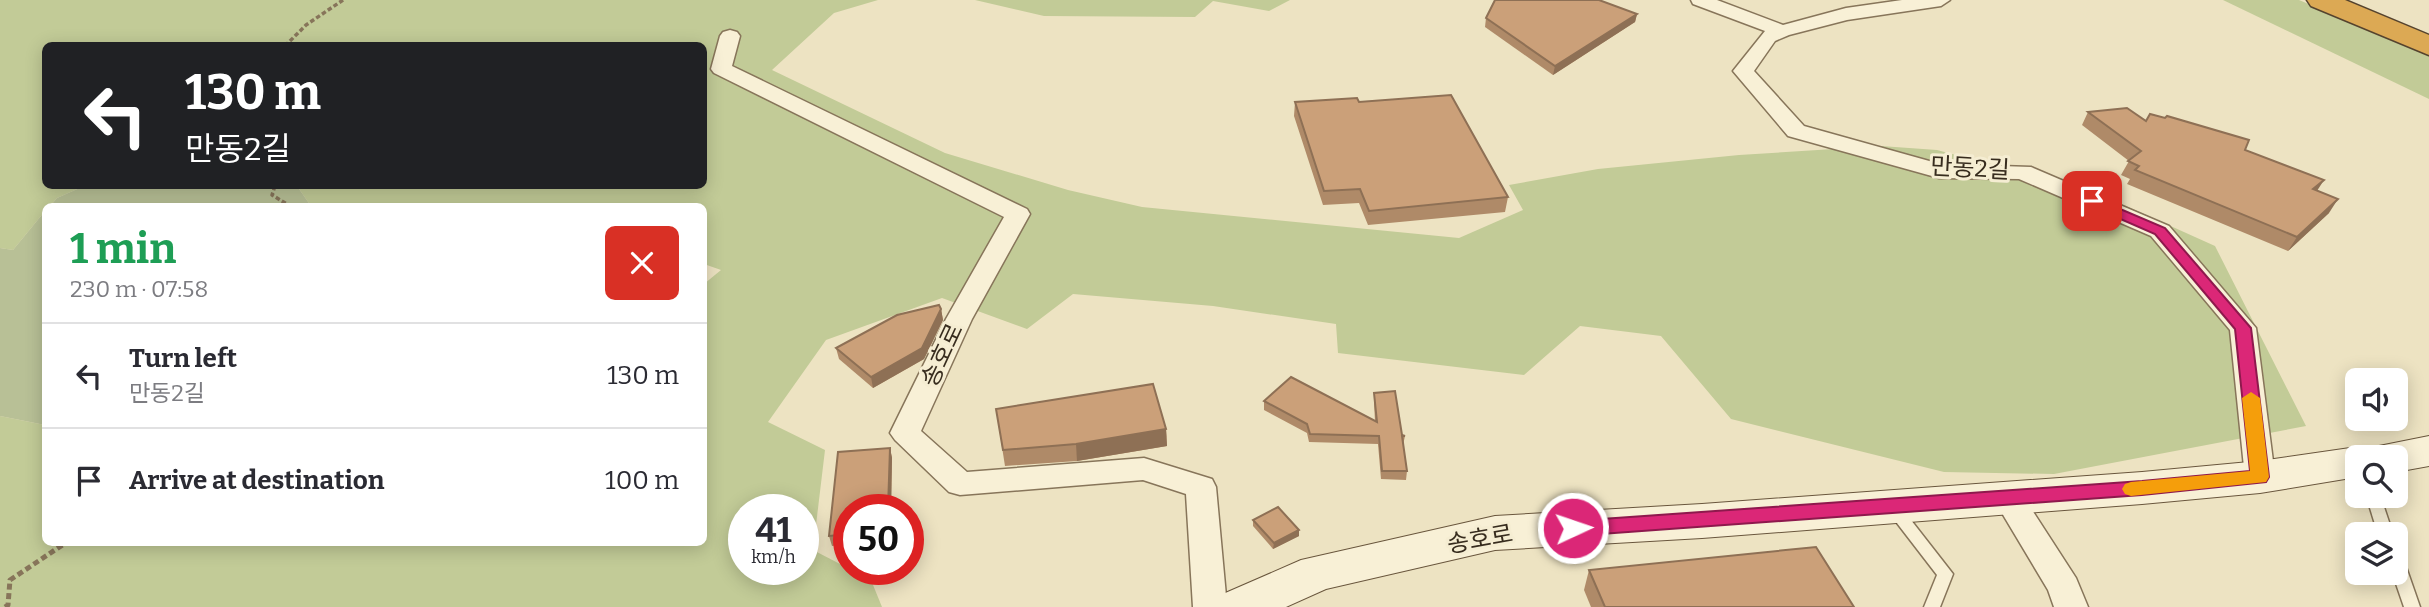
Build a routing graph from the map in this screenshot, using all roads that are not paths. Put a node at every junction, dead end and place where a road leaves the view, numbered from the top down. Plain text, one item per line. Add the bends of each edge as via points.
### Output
1 (1700, 0) edge
2 (1941, 0) edge
3 (2320, 0) edge
4 (2358, 0) edge
5 (2429, 30) edge
6 (1782, 31) junction
7 (730, 36) dead end
8 (2429, 46) edge
9 (2429, 452) edge
10 (2408, 455) edge
11 (2345, 464) edge
12 (2260, 477) junction
13 (2008, 498) junction
14 (1892, 506) junction
15 (2404, 585) edge
16 (1210, 607) edge
17 (1240, 607) edge
18 (1932, 607) edge
19 (2071, 607) edge
20 (2412, 607) edge

1 - 6 street
2 - 6 street, 만동2길
3 - 8 highway
4 - 5 highway
6 - 12 street, 만동2길 via 1768,37 1743,71 1796,131 1939,171 2023,172 2160,231 2243,328
7 - 16 street, 송호로 via 721,69 1018,214 958,319 905,433 960,484 1144,469 1201,487
9 - 10 main road
11 - 12 main road, 송호로
12 - 13 main road, 송호로
13 - 14 main road, 송호로
13 - 19 street via 2064,587
14 - 17 main road, 송호로 via 1495,533 1317,573
14 - 18 lane via 1945,574
15 - 20 lane

